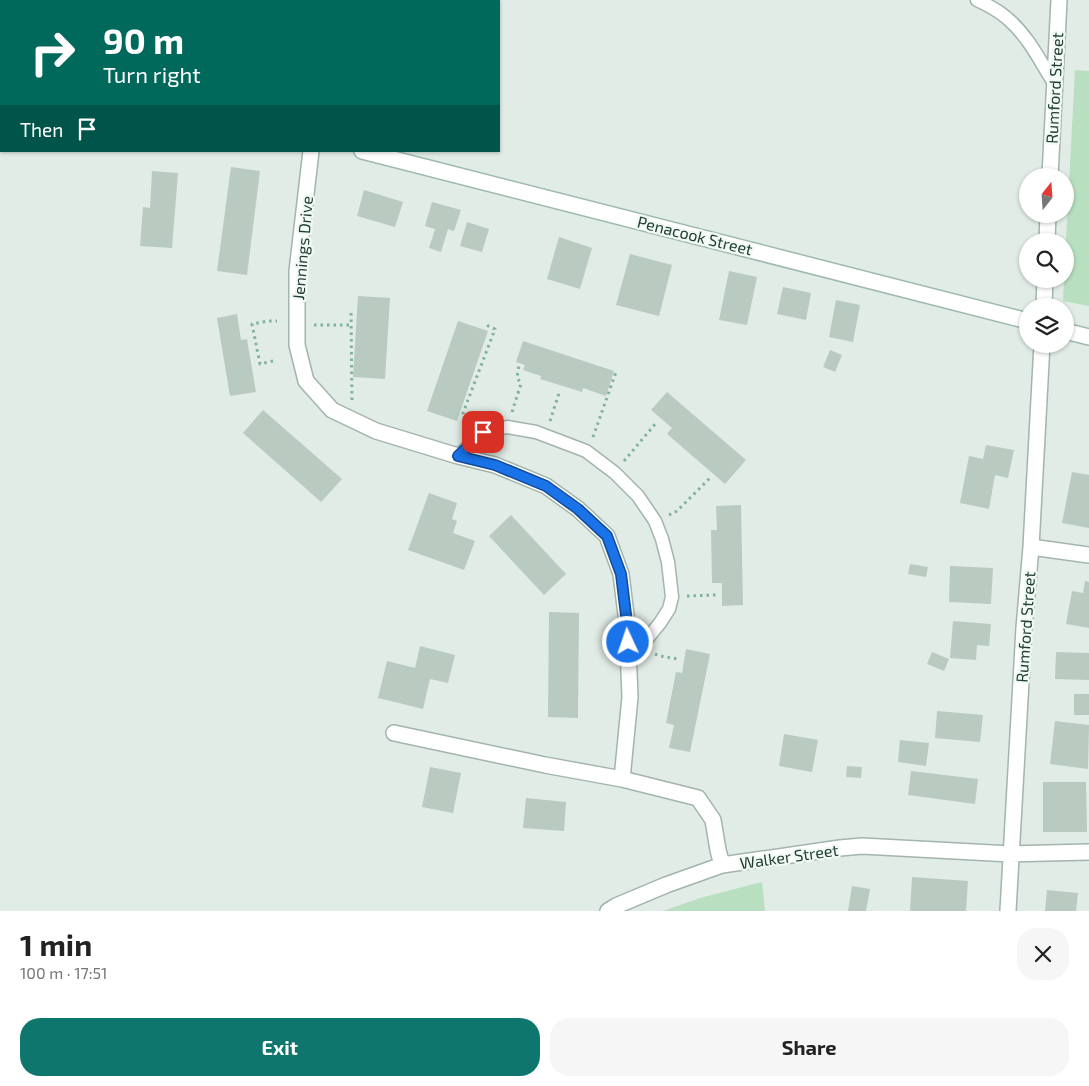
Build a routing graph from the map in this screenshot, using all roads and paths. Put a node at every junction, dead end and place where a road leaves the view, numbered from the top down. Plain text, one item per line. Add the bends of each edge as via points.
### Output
1 (977, 0) edge
2 (1059, 0) edge
3 (1054, 83) junction
4 (311, 152) edge
5 (368, 152) edge
6 (406, 158) edge
7 (1050, 168) edge
8 (351, 313) dead end
9 (1019, 319) edge
10 (277, 321) dead end
11 (484, 324) dead end
12 (305, 325) dead end
13 (351, 325) junction
14 (1074, 333) edge
15 (1089, 337) edge
16 (1042, 353) edge
17 (273, 361) dead end
18 (519, 365) dead end
19 (616, 372) dead end
20 (559, 393) dead end
21 (352, 420) junction
22 (656, 423) dead end
23 (508, 427) junction
24 (545, 436) junction
25 (470, 445) junction
26 (586, 451) junction
27 (458, 456) junction
28 (615, 473) junction
29 (711, 477) dead end
30 (656, 523) junction
31 (1031, 547) junction
32 (1089, 554) edge
33 (716, 594) dead end
34 (672, 598) junction
35 (641, 646) junction
36 (678, 659) dead end
37 (628, 662) junction
38 (394, 733) dead end
39 (622, 779) junction
40 (1089, 852) edge
41 (1011, 854) junction
42 (722, 865) junction
43 (608, 911) edge
44 (1008, 911) edge

1 - 3 lane via 1008,18
2 - 3 street, Rumford Street
3 - 7 street, Rumford Street
4 - 21 street, Jennings Drive via 297,271 297,345 306,381 332,410
5 - 6 street, Penacook Street
6 - 9 street, Penacook Street
8 - 13 path
10 - 17 path via 252,324 260,364
11 - 25 path via 495,329 463,413
12 - 13 path
13 - 21 path
14 - 15 street
16 - 31 street, Rumford Street
18 - 23 path via 517,376 521,384
19 - 26 path via 596,432
20 - 24 path
21 - 27 street, Jennings Drive via 376,431
22 - 28 path
23 - 24 lane
23 - 25 lane via 483,432
24 - 26 lane
25 - 27 lane
26 - 28 lane
27 - 37 street, Jennings Drive via 495,465 546,486 607,536 621,574
28 - 30 lane via 638,496
29 - 30 path via 677,511
30 - 34 lane via 668,562
31 - 32 street
31 - 41 street, Rumford Street
33 - 34 path
34 - 35 lane via 660,623
35 - 36 path via 660,656
35 - 37 lane
37 - 39 street, Jennings Drive via 630,697
38 - 39 street, Walker Street
39 - 42 street, Walker Street via 698,798 713,820
40 - 41 street, Walker Street
41 - 42 street, Walker Street via 862,846
41 - 44 street, Rumford Street
42 - 43 street

